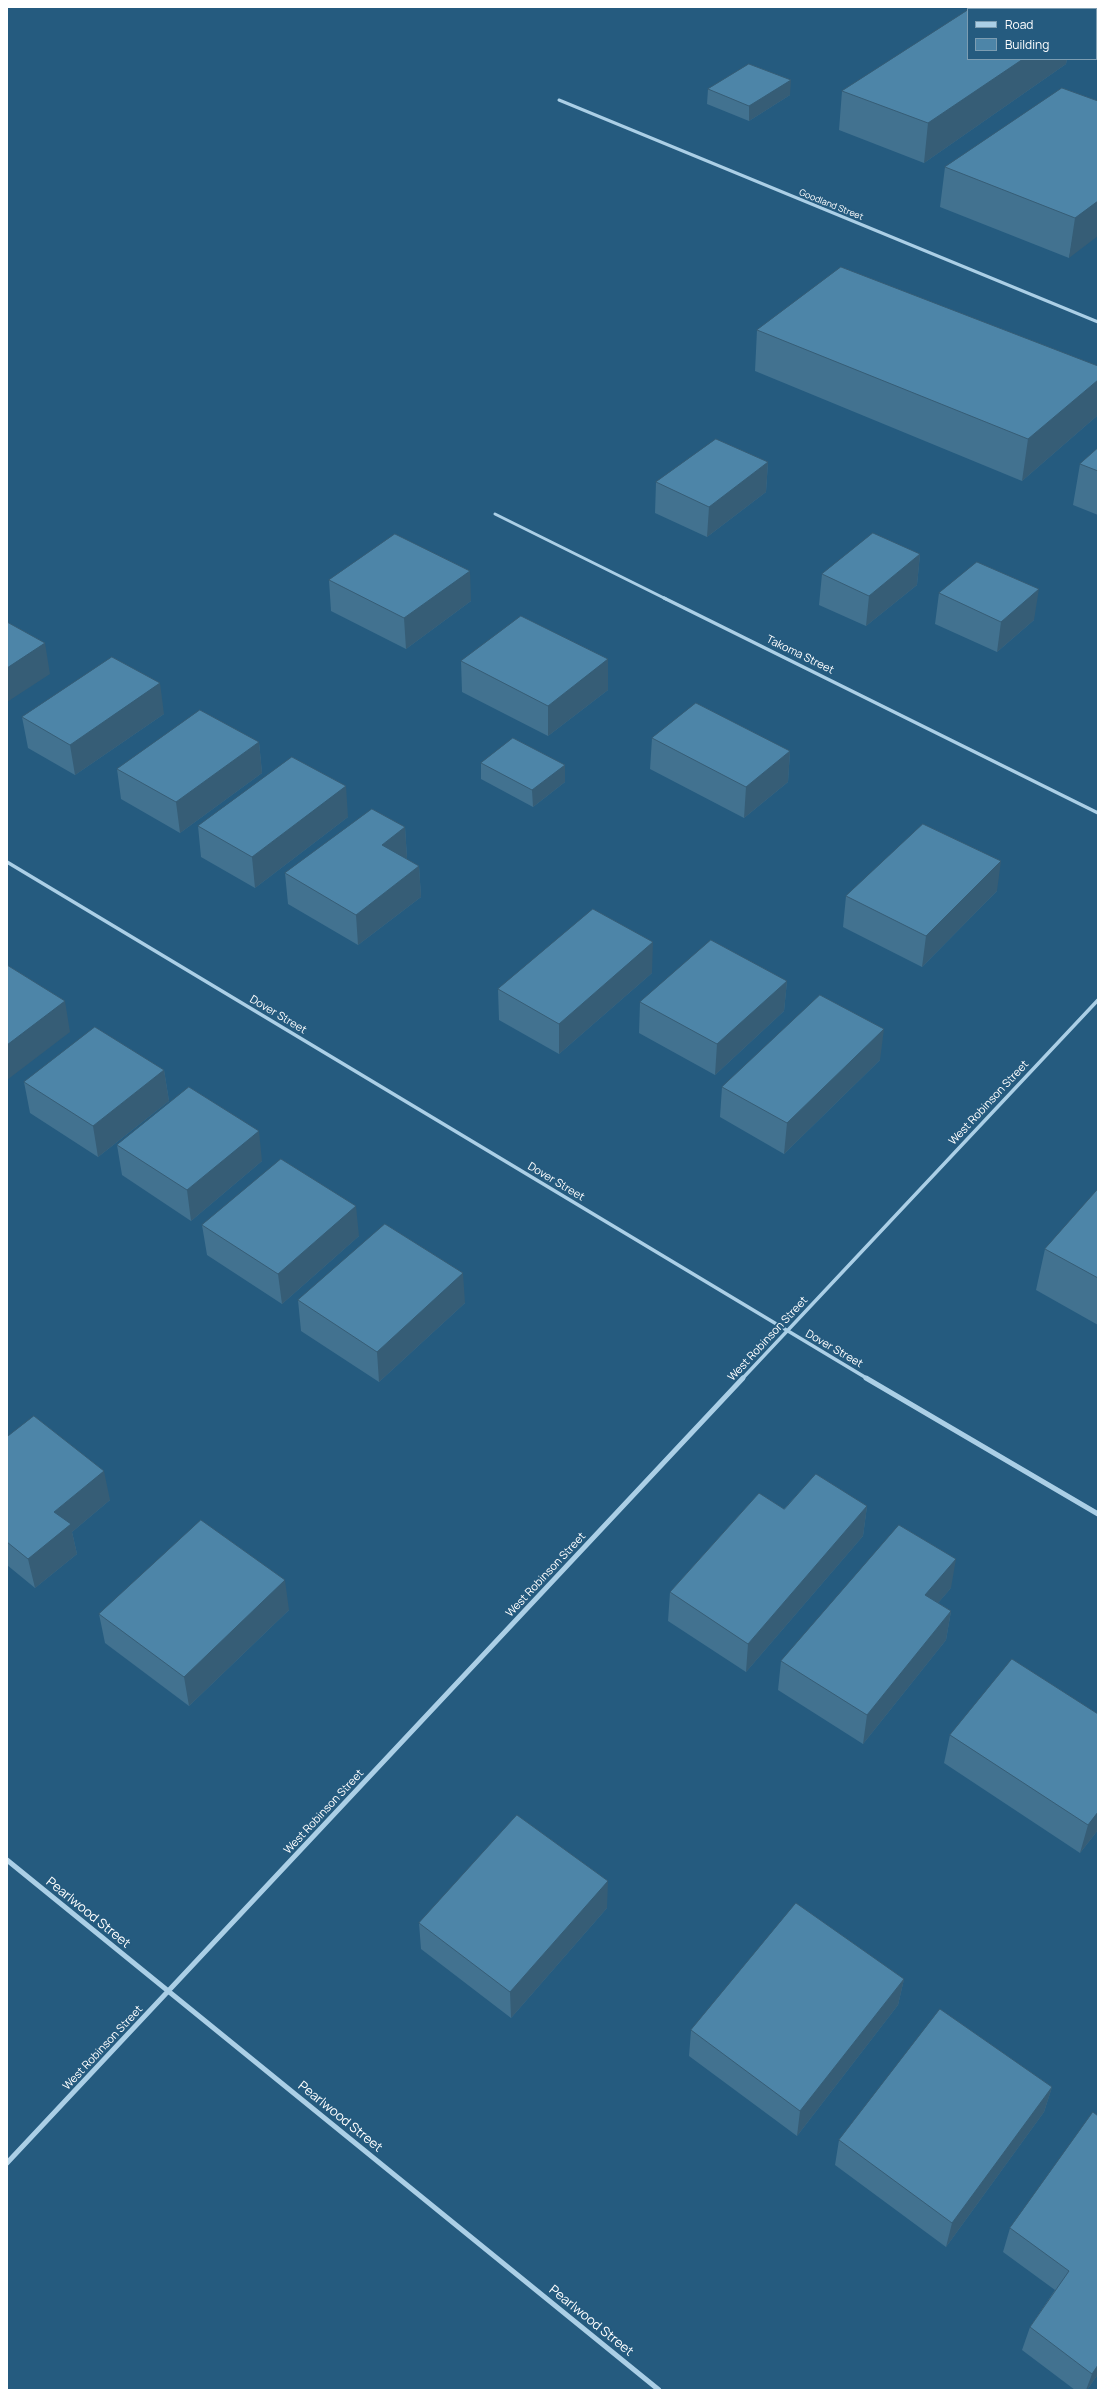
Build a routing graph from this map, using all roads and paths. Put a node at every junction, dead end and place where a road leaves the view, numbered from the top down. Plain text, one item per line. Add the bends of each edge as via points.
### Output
1 (560, 100) dead end
2 (1098, 322) edge
3 (495, 514) dead end
4 (1098, 813) edge
5 (7, 862) edge
6 (1098, 1000) edge
7 (786, 1332) junction
8 (1098, 1514) edge
9 (7, 1860) edge
10 (168, 1992) junction
11 (7, 2163) edge
12 (659, 2390) edge

1 - 2 street, Goodland Street
3 - 4 street, Takoma Street
5 - 7 street, Dover Street
6 - 7 street, West Robinson Street
7 - 8 street, Dover Street
7 - 10 street, West Robinson Street
9 - 10 street, Pearlwood Street
10 - 11 street, West Robinson Street
10 - 12 street, Pearlwood Street

